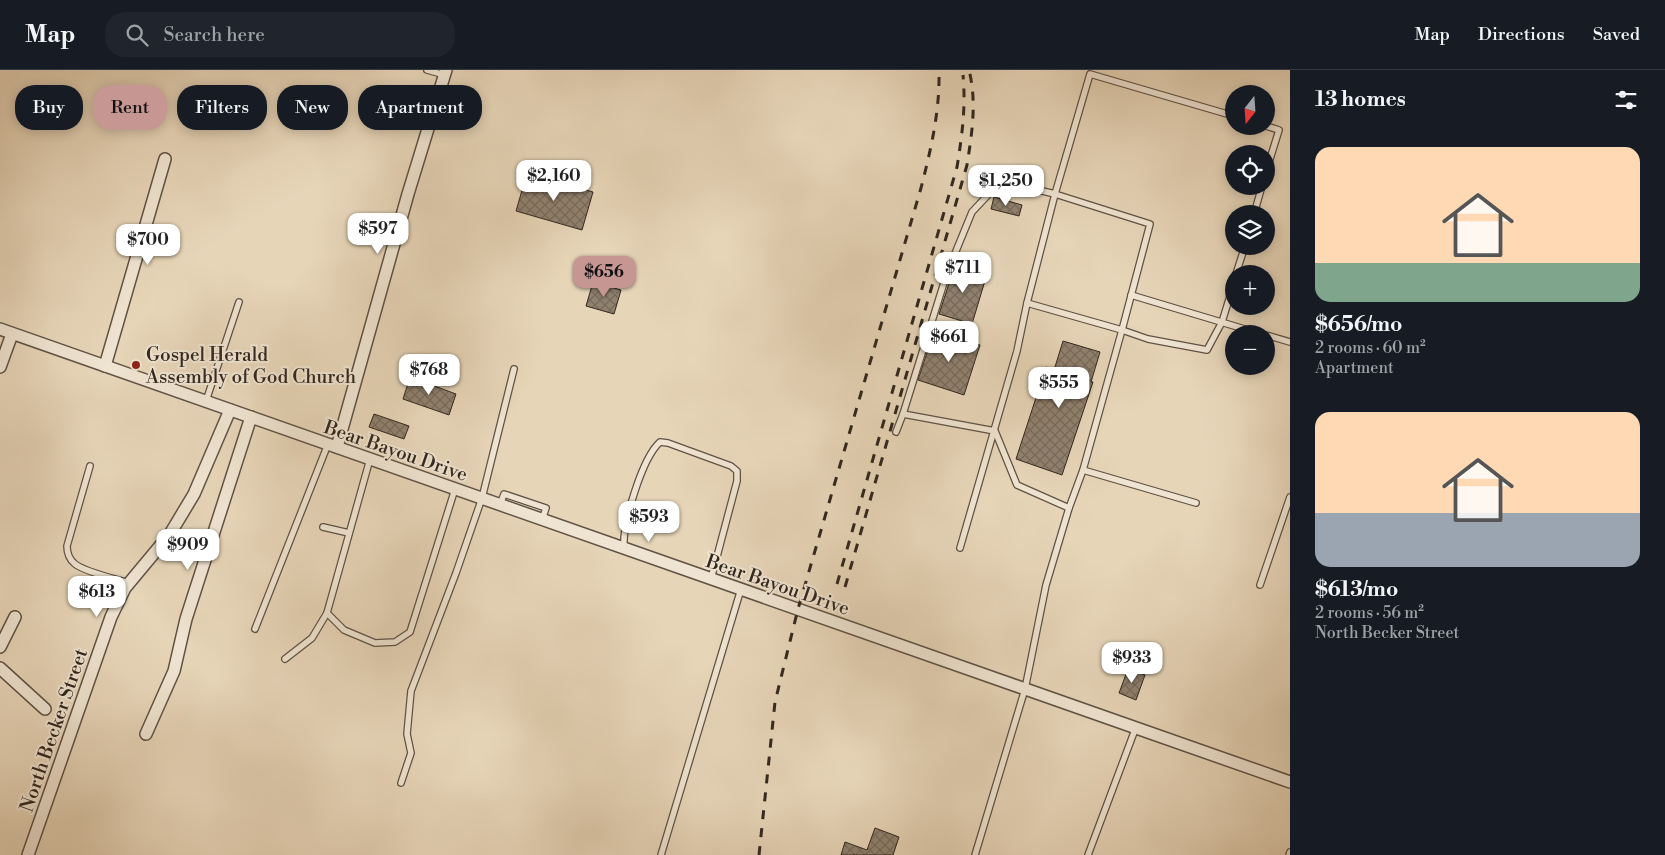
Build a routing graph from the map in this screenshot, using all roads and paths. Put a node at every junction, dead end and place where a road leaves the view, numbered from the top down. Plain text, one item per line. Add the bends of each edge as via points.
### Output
1 (427, 70) edge
2 (446, 72) edge
3 (1225, 113) edge
4 (1275, 129) edge
5 (1274, 145) edge
6 (165, 159) dead end
7 (1055, 194) junction
8 (1131, 296) junction
9 (239, 302) dead end
10 (1027, 303) junction
11 (1225, 312) edge
12 (1222, 322) junction
13 (1232, 325) edge
14 (0, 329) edge
15 (1122, 330) junction
16 (12, 334) junction
17 (1275, 338) edge
18 (1290, 342) edge
19 (0, 366) edge
20 (105, 366) junction
21 (514, 369) dead end
22 (206, 402) junction
23 (230, 410) junction
24 (903, 414) junction
25 (250, 417) junction
26 (994, 431) junction
27 (896, 432) dead end
28 (332, 446) junction
29 (370, 459) junction
30 (90, 466) dead end
31 (1083, 470) junction
32 (455, 489) junction
33 (1290, 497) edge
34 (482, 498) junction
35 (1196, 503) dead end
36 (1069, 508) junction
37 (324, 527) dead end
38 (349, 533) junction
39 (624, 548) junction
40 (960, 548) dead end
41 (711, 579) junction
42 (129, 583) junction
43 (1260, 584) dead end
44 (741, 589) junction
45 (327, 613) junction
46 (15, 617) dead end
47 (255, 629) dead end
48 (0, 647) edge
49 (285, 659) dead end
50 (0, 668) edge
51 (1026, 689) junction
52 (45, 709) dead end
53 (1136, 728) junction
54 (146, 734) dead end
55 (1290, 782) edge
56 (401, 783) dead end
57 (28, 855) edge
58 (661, 855) edge
59 (975, 855) edge
60 (1088, 855) edge

1 - 2 lane
2 - 28 street
3 - 7 lane via 1090,74
4 - 5 lane via 1279,130
6 - 20 street
7 - 8 lane via 1150,224
7 - 10 lane
7 - 24 lane via 1001,181 972,212 947,273
8 - 12 lane
8 - 15 lane
9 - 22 lane
10 - 15 lane
10 - 26 lane
11 - 12 lane
12 - 13 lane
12 - 15 lane via 1207,350 1148,339
14 - 16 street, Bear Bayou Drive
15 - 31 lane
16 - 19 street
16 - 20 street, Bear Bayou Drive
17 - 18 lane
20 - 22 street, Bear Bayou Drive
21 - 34 lane
22 - 23 street, Bear Bayou Drive
23 - 25 street, Bear Bayou Drive
23 - 42 street, North Becker Street via 194,494 170,534
24 - 26 lane
24 - 27 lane
25 - 28 street, Bear Bayou Drive
25 - 54 street via 186,619 174,672
26 - 36 lane via 1018,485
26 - 40 lane
28 - 29 street, Bear Bayou Drive
28 - 47 lane
29 - 32 street, Bear Bayou Drive
29 - 38 lane
30 - 42 lane via 67,554 75,564
31 - 35 lane
31 - 36 lane
32 - 34 street, Bear Bayou Drive
32 - 45 lane via 410,632 395,642 375,643 344,630
33 - 43 lane
34 - 39 street, Bear Bayou Drive
34 - 56 lane via 411,691 407,734 411,753
36 - 51 lane via 1046,585
37 - 38 lane
38 - 45 lane
39 - 41 street, Bear Bayou Drive
39 - 41 lane via 624,532 641,474 653,448 660,442 668,443 737,471
41 - 44 street, Bear Bayou Drive
42 - 57 street, North Becker Street via 99,648
44 - 51 street, Bear Bayou Drive
44 - 58 lane
45 - 49 lane via 312,638
46 - 48 street
50 - 52 street
51 - 53 street, Bear Bayou Drive
51 - 59 lane
53 - 55 street, Bear Bayou Drive
53 - 60 lane

